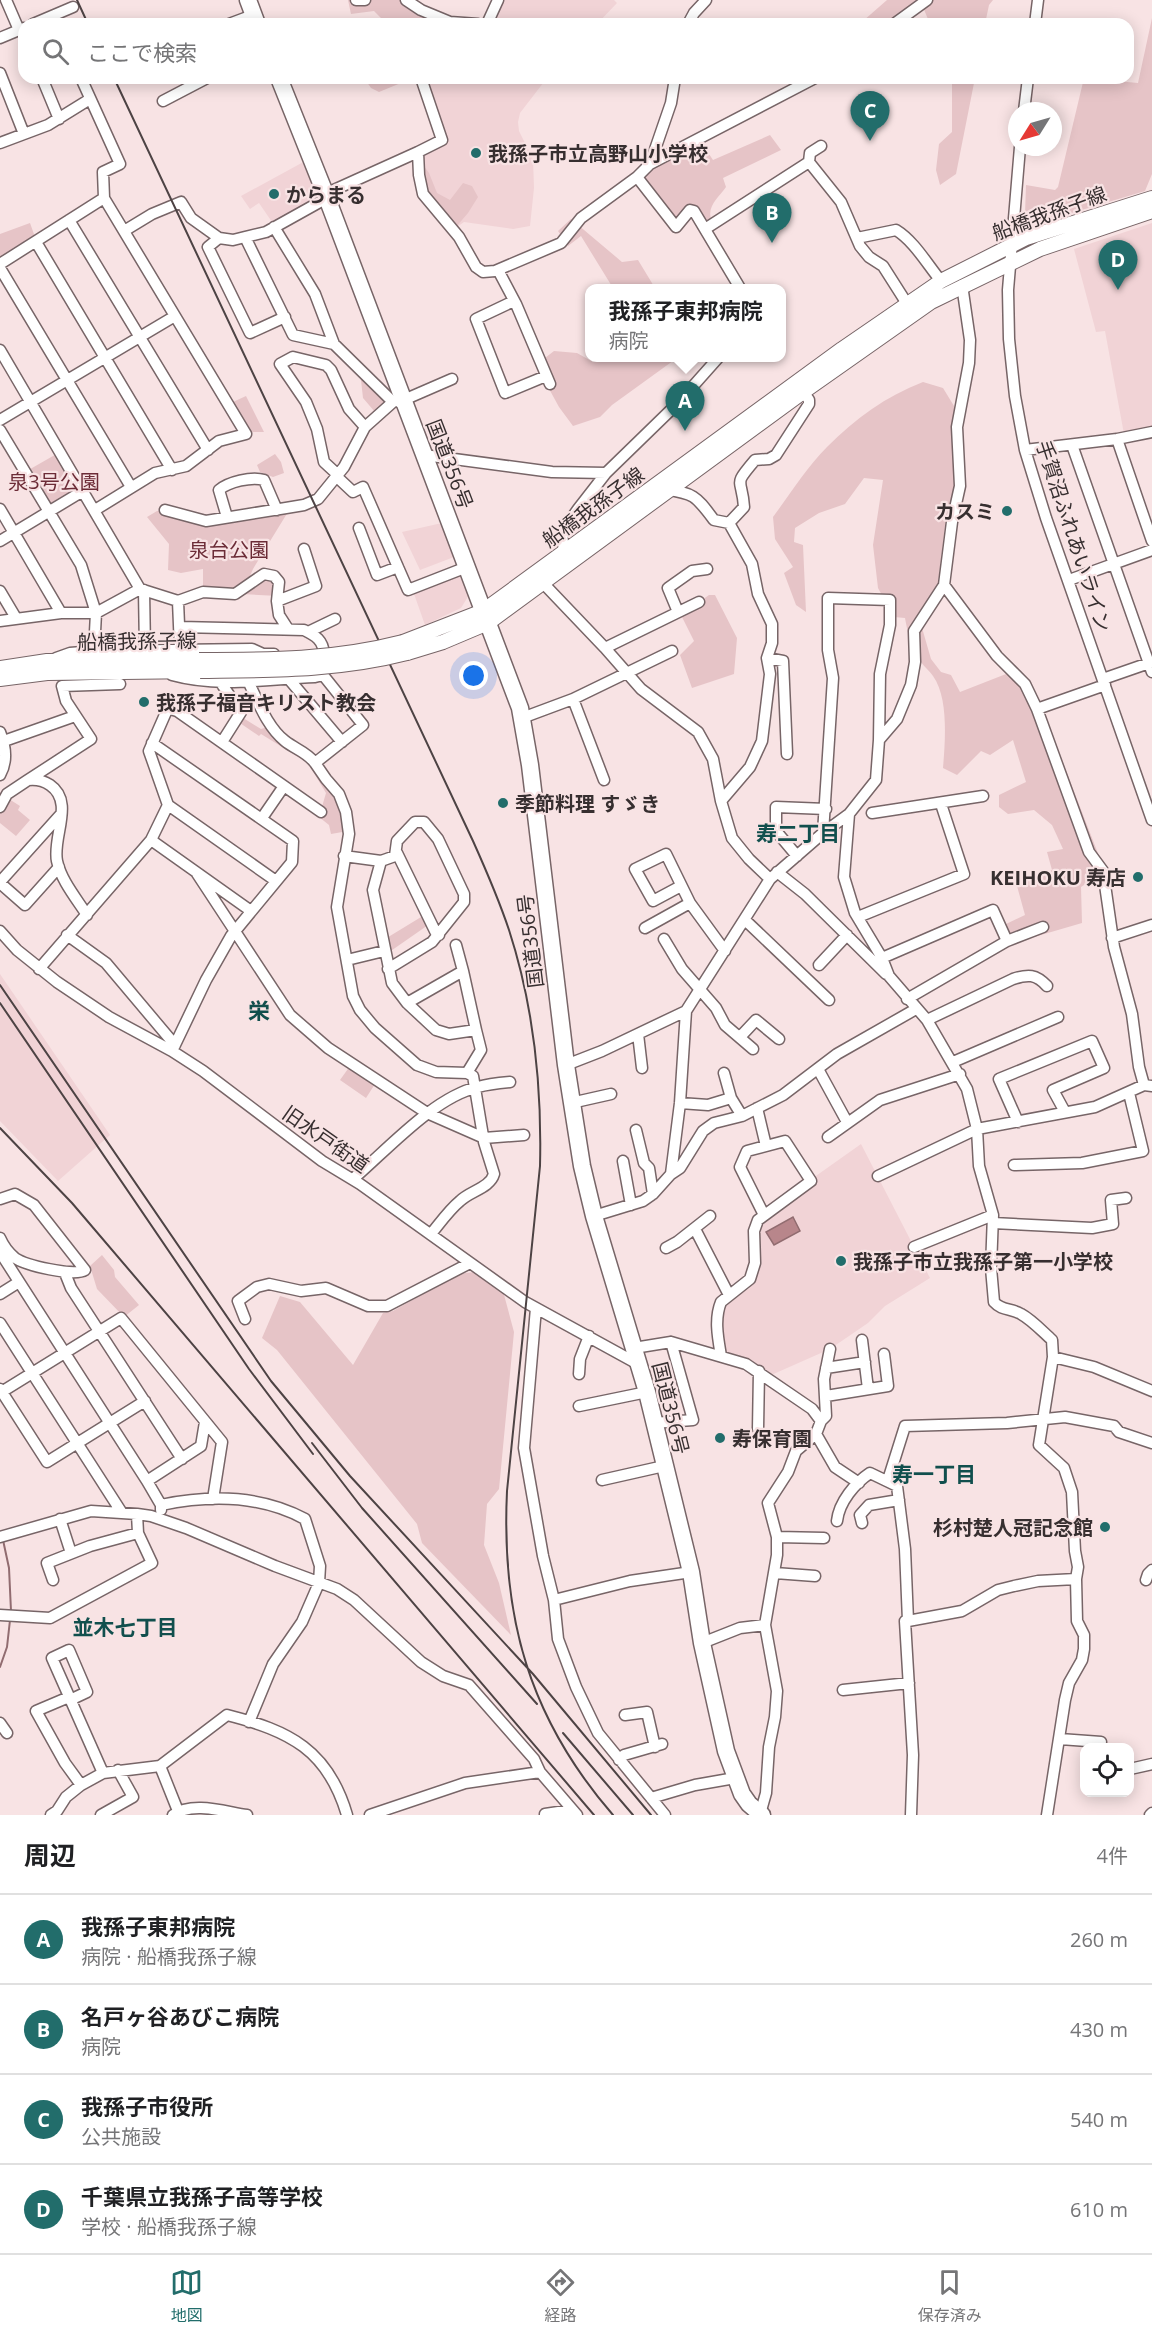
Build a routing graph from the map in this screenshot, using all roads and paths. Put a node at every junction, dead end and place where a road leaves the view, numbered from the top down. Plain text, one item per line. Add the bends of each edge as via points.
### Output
1 (6, 0) edge
2 (356, 0) edge
3 (365, 0) edge
4 (406, 0) edge
5 (498, 0) edge
6 (706, 0) edge
7 (927, 0) edge
8 (1038, 0) edge
9 (73, 7) dead end
10 (57, 18) edge
11 (442, 18) edge
12 (490, 18) edge
13 (691, 18) edge
14 (902, 18) edge
15 (1036, 18) edge
16 (18, 22) edge
17 (18, 31) edge
18 (0, 38) edge
19 (0, 73) edge
20 (44, 84) edge
21 (84, 84) edge
22 (196, 84) edge
23 (281, 84) edge
24 (423, 84) edge
25 (674, 84) edge
26 (803, 84) edge
27 (1027, 84) edge
28 (90, 99) junction
29 (163, 101) dead end
30 (1025, 102) edge
31 (59, 119) junction
32 (24, 134) junction
33 (0, 143) edge
34 (821, 146) dead end
35 (418, 152) junction
36 (1019, 156) edge
37 (809, 162) junction
38 (650, 164) junction
39 (637, 177) junction
40 (326, 196) junction
41 (104, 198) junction
42 (1152, 198) edge
43 (1152, 211) edge
44 (69, 220) junction
45 (274, 226) junction
46 (705, 229) junction
47 (124, 231) junction
48 (245, 237) junction
49 (219, 238) junction
50 (857, 238) junction
51 (36, 242) junction
52 (1011, 244) junction
53 (1009, 263) junction
54 (0, 266) edge
55 (498, 270) junction
56 (941, 281) junction
57 (738, 284) edge
58 (962, 285) junction
59 (514, 301) junction
60 (910, 308) junction
61 (175, 316) junction
62 (285, 317) junction
63 (140, 337) junction
64 (334, 344) junction
65 (0, 350) edge
66 (105, 358) junction
67 (714, 362) edge
68 (452, 379) dead end
69 (67, 380) junction
70 (800, 387) junction
71 (30, 402) junction
72 (398, 402) junction
73 (0, 420) edge
74 (365, 427) junction
75 (0, 430) edge
76 (1152, 432) edge
77 (1117, 439) junction
78 (1072, 445) junction
79 (208, 450) junction
80 (1025, 450) junction
81 (424, 455) junction
82 (172, 470) junction
83 (606, 473) junction
84 (337, 475) junction
85 (131, 487) junction
86 (653, 488) junction
87 (670, 490) junction
88 (83, 491) junction
89 (0, 509) edge
90 (95, 510) junction
91 (165, 510) dead end
92 (277, 510) junction
93 (49, 512) junction
94 (227, 518) junction
95 (729, 523) junction
96 (359, 528) dead end
97 (14, 532) junction
98 (0, 541) edge
99 (1152, 541) edge
100 (304, 549) dead end
101 (1152, 550) edge
102 (564, 553) junction
103 (1114, 563) junction
104 (398, 567) junction
105 (467, 567) junction
106 (707, 568) dead end
107 (1069, 580) junction
108 (543, 583) junction
109 (944, 585) junction
110 (142, 590) junction
111 (0, 591) edge
112 (178, 601) junction
113 (277, 601) junction
114 (699, 602) dead end
115 (678, 612) junction
116 (61, 613) junction
117 (96, 613) junction
118 (486, 617) junction
119 (16, 618) junction
120 (335, 619) dead end
121 (0, 621) edge
122 (180, 627) junction
123 (288, 629) junction
124 (308, 632) junction
125 (605, 648) junction
126 (180, 649) junction
127 (145, 650) junction
128 (94, 651) junction
129 (672, 651) dead end
130 (324, 654) junction
131 (767, 658) junction
132 (47, 661) junction
133 (199, 666) junction
134 (1151, 666) edge
135 (0, 668) edge
136 (161, 672) junction
137 (626, 674) junction
138 (323, 675) junction
139 (288, 678) junction
140 (0, 680) edge
141 (248, 681) junction
142 (1104, 682) junction
143 (221, 683) junction
144 (120, 684) dead end
145 (573, 699) junction
146 (1037, 709) junction
147 (75, 716) junction
148 (522, 718) junction
149 (2, 736) edge
150 (879, 740) junction
151 (222, 742) junction
152 (342, 742) junction
153 (152, 743) junction
154 (787, 754) dead end
155 (315, 763) junction
156 (0, 775) edge
157 (28, 780) junction
158 (604, 780) dead end
159 (284, 786) junction
160 (1152, 787) edge
161 (1141, 790) junction
162 (4, 791) edge
163 (983, 796) dead end
164 (721, 801) junction
165 (940, 804) junction
166 (168, 805) junction
167 (0, 807) edge
168 (826, 809) junction
169 (321, 812) dead end
170 (872, 813) dead end
171 (61, 814) junction
172 (849, 814) junction
173 (262, 818) junction
174 (1152, 820) edge
175 (823, 833) junction
176 (151, 840) junction
177 (397, 853) junction
178 (344, 856) junction
179 (797, 856) junction
180 (381, 861) junction
181 (59, 867) junction
182 (196, 872) junction
183 (774, 875) junction
184 (276, 881) junction
185 (0, 883) edge
186 (681, 886) junction
187 (690, 903) junction
188 (251, 911) junction
189 (87, 915) junction
190 (858, 917) junction
191 (745, 920) junction
192 (1152, 925) edge
193 (1043, 927) dead end
194 (645, 928) dead end
195 (0, 931) edge
196 (235, 931) junction
197 (68, 935) junction
198 (439, 935) junction
199 (847, 935) junction
200 (1112, 938) junction
201 (664, 939) dead end
202 (1007, 941) junction
203 (456, 945) dead end
204 (384, 951) junction
205 (725, 951) junction
206 (882, 958) junction
207 (347, 960) junction
208 (819, 965) dead end
209 (39, 969) junction
210 (388, 969) junction
211 (463, 970) junction
212 (889, 976) junction
213 (1047, 986) dead end
214 (699, 989) junction
215 (907, 999) junction
216 (829, 1000) dead end
217 (407, 1003) junction
218 (916, 1009) junction
219 (686, 1011) junction
220 (1058, 1017) dead end
221 (927, 1020) junction
222 (476, 1030) junction
223 (638, 1034) junction
224 (740, 1037) junction
225 (779, 1039) dead end
226 (173, 1048) junction
227 (753, 1049) dead end
228 (953, 1062) junction
229 (566, 1065) junction
230 (642, 1068) dead end
231 (818, 1069) junction
232 (467, 1073) junction
233 (723, 1073) dead end
234 (960, 1074) junction
235 (510, 1082) dead end
236 (1148, 1086) edge
237 (476, 1087) junction
238 (1129, 1093) junction
239 (611, 1094) dead end
240 (731, 1098) junction
241 (571, 1103) junction
242 (680, 1103) junction
243 (757, 1108) junction
244 (1065, 1112) junction
245 (427, 1113) junction
246 (742, 1116) junction
247 (847, 1122) junction
248 (1018, 1122) junction
249 (977, 1129) junction
250 (636, 1130) dead end
251 (524, 1136) dead end
252 (828, 1137) dead end
253 (484, 1138) junction
254 (766, 1146) junction
255 (623, 1161) dead end
256 (1014, 1165) dead end
257 (671, 1174) junction
258 (878, 1176) dead end
259 (353, 1179) junction
260 (652, 1194) junction
261 (1126, 1198) dead end
262 (0, 1199) edge
263 (631, 1205) junction
264 (764, 1215) junction
265 (594, 1216) junction
266 (710, 1216) dead end
267 (993, 1219) junction
268 (695, 1229) junction
269 (431, 1234) junction
270 (0, 1238) edge
271 (914, 1247) dead end
272 (666, 1248) dead end
273 (0, 1252) edge
274 (470, 1263) junction
275 (65, 1273) junction
276 (19, 1282) junction
277 (0, 1294) edge
278 (729, 1295) junction
279 (536, 1308) junction
280 (245, 1319) dead end
281 (0, 1323) edge
282 (99, 1330) junction
283 (589, 1336) junction
284 (862, 1340) dead end
285 (632, 1342) junction
286 (671, 1342) junction
287 (604, 1344) junction
288 (830, 1349) dead end
289 (64, 1352) junction
290 (884, 1354) dead end
291 (721, 1356) junction
292 (1053, 1358) junction
293 (865, 1362) junction
294 (640, 1365) junction
295 (826, 1368) junction
296 (33, 1371) junction
297 (759, 1371) junction
298 (579, 1374) dead end
299 (868, 1389) junction
300 (1152, 1390) edge
301 (1, 1391) edge
302 (647, 1392) junction
303 (826, 1396) junction
304 (145, 1401) junction
305 (579, 1406) dead end
306 (821, 1421) junction
307 (1042, 1421) junction
308 (110, 1422) junction
309 (205, 1422) junction
310 (654, 1423) junction
311 (758, 1429) dead end
312 (816, 1434) junction
313 (78, 1443) junction
314 (1152, 1443) edge
315 (182, 1459) junction
316 (664, 1467) junction
317 (602, 1480) dead end
318 (888, 1480) junction
319 (147, 1481) junction
320 (859, 1483) junction
321 (213, 1499) junction
322 (899, 1500) junction
323 (161, 1505) junction
324 (122, 1513) junction
325 (137, 1514) junction
326 (60, 1519) junction
327 (160, 1519) junction
328 (837, 1521) dead end
329 (862, 1523) dead end
330 (138, 1533) junction
331 (3, 1536) edge
332 (777, 1537) junction
333 (824, 1538) dead end
334 (71, 1553) junction
335 (691, 1572) junction
336 (775, 1573) junction
337 (815, 1576) dead end
338 (53, 1580) dead end
339 (1077, 1580) junction
340 (319, 1582) junction
341 (554, 1600) junction
342 (2, 1615) edge
343 (908, 1622) junction
344 (765, 1625) junction
345 (702, 1643) junction
346 (909, 1683) junction
347 (843, 1690) dead end
348 (625, 1714) dead end
349 (249, 1722) junction
350 (0, 1723) edge
351 (7, 1733) dead end
352 (1060, 1739) junction
353 (1101, 1742) dead end
354 (619, 1760) junction
355 (1152, 1764) edge
356 (160, 1766) junction
357 (1134, 1768) edge
358 (118, 1770) junction
359 (540, 1772) junction
360 (103, 1773) junction
361 (735, 1778) junction
362 (81, 1785) junction
363 (651, 1798) junction
364 (574, 1812) edge
365 (180, 1813) edge
366 (545, 1814) edge
367 (761, 1814) edge
368 (51, 1815) edge
369 (101, 1815) edge
370 (248, 1815) edge
371 (347, 1815) edge
372 (370, 1815) edge
373 (665, 1815) edge
374 (911, 1815) edge
375 (1047, 1815) edge

1 - 16 street
2 - 3 street
4 - 11 street
5 - 12 street
6 - 13 street
7 - 14 street
8 - 15 street
9 - 10 street
17 - 18 street
19 - 32 street
20 - 31 street
21 - 28 street
22 - 29 street
23 - 40 highway, 国道356号
24 - 35 street via 442,140
25 - 38 street
26 - 38 street
27 - 30 street
28 - 31 street
28 - 41 street via 120,164 103,172
31 - 32 street
32 - 33 street
34 - 37 street via 810,153
35 - 40 street
35 - 55 street via 425,197 459,237 477,267 485,272
36 - 52 street, 手賀沼ふれあいライン
37 - 46 street
37 - 50 street via 841,201
38 - 39 street
39 - 46 street via 676,227 690,210
39 - 55 street via 581,218 561,243
40 - 45 street
40 - 72 highway, 国道356号
41 - 44 street
41 - 47 street
42 - 52 main road, 船橋我孫子線
43 - 53 main road, 船橋我孫子線 via 1072,236
44 - 51 street
44 - 63 street
45 - 48 street
45 - 64 street via 315,294
46 - 57 street
47 - 49 street via 181,202 191,218
47 - 61 street
48 - 49 street
48 - 62 street
49 - 62 street via 208,247 250,333
50 - 56 street via 896,230 908,237
50 - 60 street via 865,253 883,266
51 - 54 street
51 - 66 street
52 - 53 street, 手賀沼ふれあいライン
52 - 56 main road, 船橋我孫子線
53 - 58 main road, 船橋我孫子線
53 - 80 street, 手賀沼ふれあいライン via 1009,339
54 - 69 street
55 - 59 street
56 - 60 main road, 船橋我孫子線
58 - 60 main road, 船橋我孫子線
58 - 109 street via 969,363 957,426 960,486
59 - 59 street via 548,380 506,393 476,319
60 - 70 main road, 船橋我孫子線
61 - 63 street
61 - 79 street via 246,434 219,441
62 - 64 street via 293,335
63 - 66 street
63 - 79 street
64 - 72 street
65 - 71 street
66 - 69 street
66 - 82 street
67 - 83 street
68 - 72 street
69 - 71 street
69 - 85 street
70 - 86 main road, 船橋我孫子線
70 - 87 main road, 船橋我孫子線
70 - 95 street via 809,404 786,442 769,459 755,460 741,476 738,482 744,507
71 - 73 street
71 - 88 street
72 - 74 street
72 - 81 highway, 国道356号
74 - 84 street
74 - 84 street via 349,409 326,365 293,357 280,364 306,402 324,462
75 - 93 street
76 - 77 street
77 - 78 street
77 - 99 street
78 - 80 street
78 - 103 street
79 - 82 street via 186,466
80 - 107 street, 手賀沼ふれあいライン
81 - 83 street via 552,472
81 - 105 highway, 国道356号
82 - 85 street via 155,473
83 - 102 street via 564,528
84 - 92 street via 318,499
84 - 104 street via 352,492 363,487
85 - 90 street
86 - 87 street
86 - 102 main road, 船橋我孫子線
87 - 95 street via 697,498 714,520
87 - 108 main road, 船橋我孫子線
88 - 90 street
88 - 93 street
89 - 97 street
90 - 110 street
91 - 94 street via 206,521
92 - 94 street
92 - 94 street via 264,480 257,478 224,485 219,490
93 - 97 street
93 - 117 street via 81,565
95 - 131 street via 752,564 758,594 772,624
96 - 104 street via 377,575
97 - 98 street
97 - 116 street
100 - 113 street via 316,586
101 - 103 street
102 - 118 main road, 船橋我孫子線
103 - 107 street
103 - 134 street
104 - 105 street via 408,590
105 - 118 highway, 国道356号
106 - 115 street via 692,572 668,588
107 - 142 street, 手賀沼ふれあいライン
108 - 118 main road, 船橋我孫子線
108 - 125 street
109 - 146 street via 997,656 1025,684
109 - 150 street via 914,631 911,685 897,719
110 - 112 street
110 - 117 street
110 - 127 street
111 - 119 street
112 - 113 street via 203,592 235,594 264,574 279,582
112 - 122 street
113 - 123 street via 279,615
114 - 115 street
115 - 125 street
116 - 117 street
116 - 119 street
117 - 128 street
118 - 133 main road, 船橋我孫子線, bridge via 405,648
118 - 148 highway, 国道356号
119 - 121 street
120 - 124 street
122 - 123 street
122 - 126 street
123 - 124 street
124 - 130 street via 317,636
125 - 137 street
126 - 127 street
126 - 130 street
127 - 128 street
128 - 132 street
129 - 137 street
130 - 138 street
131 - 154 street via 783,661
131 - 164 street via 770,674 762,741 750,767
132 - 133 main road, 船橋我孫子線
132 - 135 main road, 船橋我孫子線
133 - 136 main road, 船橋我孫子線
134 - 142 street
136 - 140 main road, 船橋我孫子線 via 46,673
136 - 143 street
137 - 145 street
137 - 164 street via 698,732 713,759
138 - 139 street
138 - 152 street via 363,725
139 - 141 street
139 - 152 street
141 - 143 street
141 - 155 street via 273,729
142 - 146 street
142 - 161 street, 手賀沼ふれあいライン
143 - 151 street via 241,712
144 - 147 street via 62,686
145 - 148 street
145 - 158 street
146 - 200 street via 1089,852 1103,871
147 - 149 street
147 - 157 street via 91,739
148 - 229 highway, 国道356号
149 - 156 street via 6,764
150 - 168 street via 880,674 890,625 890,600 828,598 828,650 833,678
150 - 172 street via 876,780
151 - 153 street via 170,709
151 - 159 street
152 - 155 street
153 - 166 street via 150,751
153 - 173 street
155 - 178 street via 339,794 345,812 349,834
157 - 162 street
157 - 171 street via 45,782 56,789 62,801
159 - 169 street
159 - 173 street
160 - 161 street
161 - 174 street, 手賀沼ふれあいライン
162 - 167 street
163 - 165 street
164 - 183 street via 732,838 749,859
165 - 170 street
165 - 190 street via 964,874
166 - 176 street
166 - 184 street
168 - 175 street
168 - 179 street via 777,807 777,831
171 - 181 street via 56,851
171 - 185 street
172 - 175 street
172 - 190 street via 844,878
173 - 184 street via 293,841 292,862
175 - 179 street
176 - 182 street
176 - 189 street
177 - 180 street
177 - 198 street
177 - 198 street via 397,841 415,822 424,822 438,839 464,894 464,902
178 - 180 street
178 - 207 street via 337,907
179 - 183 street
180 - 204 street via 373,890
181 - 185 street via 25,905
181 - 189 street
182 - 188 street
182 - 196 street
183 - 191 street
183 - 199 street via 805,894
184 - 188 street
186 - 186 street via 666,854 635,869 653,901
186 - 187 street
187 - 194 street
187 - 205 street
188 - 196 street
189 - 197 street
190 - 206 street
191 - 205 street
191 - 216 street
192 - 200 street
193 - 202 street
195 - 209 street, 旧水戸街道
196 - 226 street
196 - 245 street via 290,1015 337,1054
197 - 209 street
197 - 226 street via 106,963
198 - 210 street
199 - 208 street
199 - 212 street
200 - 236 street
201 - 214 street
202 - 206 street via 993,910
202 - 215 street
203 - 211 street
204 - 207 street
204 - 210 street
205 - 214 street
206 - 212 street
207 - 232 street via 353,996 383,1035 417,1065 436,1072
209 - 226 street, 旧水戸街道 via 109,1017
210 - 217 street via 392,983
211 - 217 street
211 - 222 street
212 - 215 street
213 - 221 street via 1038,976 1026,975
214 - 219 street
214 - 224 street
215 - 218 street
217 - 222 street via 436,1030 449,1034
218 - 221 street
218 - 231 street
219 - 223 street
219 - 242 street
220 - 228 street
221 - 228 street
222 - 232 street via 481,1050
223 - 229 street
223 - 230 street
224 - 225 street via 756,1020
224 - 227 street
226 - 259 street, 旧水戸街道 via 322,1161
228 - 234 street
229 - 241 highway, 国道356号
231 - 243 street via 783,1095
231 - 247 street
232 - 237 street via 473,1076
233 - 240 street
234 - 247 street via 880,1100
234 - 249 street via 968,1089
235 - 237 street
236 - 238 street
237 - 245 street
237 - 253 street
238 - 244 street via 1095,1107
238 - 256 street via 1143,1151 1082,1163
239 - 241 street
240 - 242 street via 708,1105
240 - 246 street
241 - 265 highway, 国道356号
242 - 257 street
243 - 246 street
243 - 254 street
244 - 248 street
244 - 248 street via 1053,1090 1104,1068 1092,1041 999,1079
245 - 253 street
245 - 259 street
246 - 257 street via 714,1122 703,1131 680,1168
247 - 252 street
248 - 249 street
249 - 258 street
249 - 267 street via 979,1166
250 - 260 street via 649,1168
251 - 253 street
253 - 269 street via 493,1179 460,1201
254 - 264 street via 747,1150 741,1167
254 - 264 street via 785,1141 811,1181
255 - 263 street
257 - 260 street
259 - 269 street, 旧水戸街道
260 - 263 street
261 - 267 street via 1111,1200 1113,1224 1092,1228
262 - 275 street via 15,1194 34,1204 85,1270
263 - 265 street
264 - 278 street via 754,1231 755,1263 750,1279
265 - 285 highway, 国道356号
266 - 268 street
267 - 271 street
267 - 292 street via 994,1302 1005,1310 1019,1312 1040,1328 1052,1340
268 - 272 street
268 - 278 street
269 - 274 street, 旧水戸街道
270 - 275 street via 16,1259
273 - 276 street
274 - 279 street, 旧水戸街道
274 - 280 street via 387,1306 360,1303 326,1288 301,1291 264,1285 238,1301
275 - 282 street
276 - 277 street
276 - 289 street
278 - 291 street via 720,1302 718,1314
279 - 283 street, 旧水戸街道
279 - 341 street via 524,1448
281 - 296 street
282 - 289 street
282 - 304 street
282 - 309 street via 121,1318
283 - 287 street, 旧水戸街道
283 - 298 street
284 - 293 street
285 - 286 street
285 - 287 street
285 - 294 highway, 国道356号
286 - 291 street
286 - 310 street via 693,1420
287 - 294 street, 旧水戸街道
288 - 295 street
289 - 296 street
289 - 308 street
290 - 299 street via 888,1386
291 - 297 street
292 - 300 street via 1094,1366
292 - 307 street
293 - 295 street
293 - 299 street
294 - 302 highway, 国道356号
295 - 303 street
296 - 301 street
296 - 313 street
297 - 306 street via 812,1409
297 - 311 street
299 - 303 street
301 - 313 street via 47,1462
302 - 305 street
302 - 310 highway, 国道356号
303 - 306 street via 826,1416
304 - 308 street
304 - 315 street
306 - 312 street
307 - 314 street via 1065,1417 1114,1426 1119,1432
307 - 318 street via 904,1426
307 - 339 street via 1039,1445 1064,1468 1072,1492
308 - 313 street
308 - 319 street
309 - 315 street via 201,1446
309 - 321 street via 222,1442
310 - 316 highway, 国道356号
312 - 320 street via 835,1467
312 - 332 street via 796,1451 768,1503
313 - 324 street
315 - 319 street
316 - 317 street
316 - 335 highway, 国道356号
318 - 320 street via 870,1473
318 - 322 street via 897,1486
319 - 323 street
320 - 328 street via 838,1511
321 - 323 street
321 - 340 street via 236,1498 271,1505 305,1519 320,1566
322 - 329 street via 869,1505 860,1515
322 - 343 street
323 - 327 street
324 - 325 street
324 - 326 street via 91,1511
325 - 327 street
325 - 330 street
326 - 331 street
326 - 334 street
327 - 340 street
330 - 334 street
330 - 342 street via 152,1563 50,1618
332 - 333 street
332 - 336 street
334 - 338 street via 47,1563
335 - 341 street via 630,1581
335 - 345 highway, 国道356号
336 - 337 street
336 - 344 street
339 - 343 street via 1014,1586 998,1590 962,1611
339 - 352 street via 1077,1621 1084,1635 1084,1649 1069,1683
340 - 349 street via 302,1622 273,1664
340 - 359 street via 344,1592 421,1662 443,1676 469,1684 534,1759
341 - 354 street via 561,1653 591,1721
343 - 346 street via 905,1621
344 - 345 street via 740,1628
344 - 367 street via 777,1691
345 - 361 highway, 国道356号
346 - 347 street
346 - 374 street
348 - 354 street via 647,1712 659,1745
349 - 356 street via 227,1715
349 - 371 street via 281,1733 311,1751 333,1777
350 - 351 street
352 - 353 street
352 - 375 street
354 - 363 street
355 - 357 street
356 - 358 street
356 - 365 street
358 - 360 street
358 - 369 street via 133,1797
359 - 364 street
359 - 372 street via 465,1783
360 - 362 street
360 - 362 street via 69,1698 36,1711
361 - 363 street
361 - 367 highway, 国道356号 via 749,1804
362 - 368 street
363 - 373 street
364 - 366 street
365 - 370 street via 198,1808

